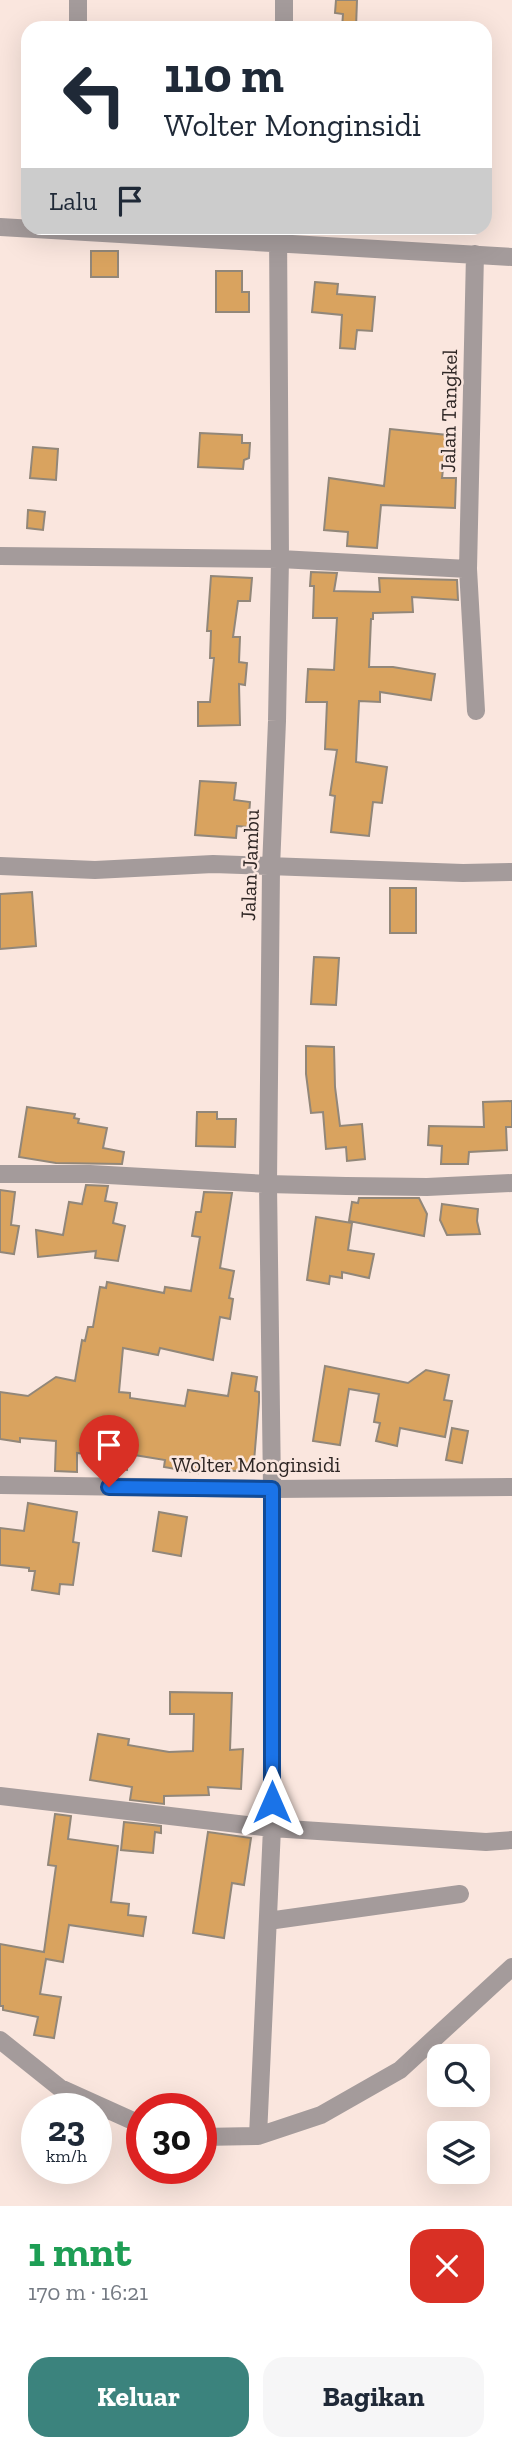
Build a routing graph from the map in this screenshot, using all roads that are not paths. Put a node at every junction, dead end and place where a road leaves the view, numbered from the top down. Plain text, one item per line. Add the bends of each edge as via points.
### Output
1 (78, 0) edge
2 (284, 0) edge
3 (78, 21) edge
4 (284, 21) edge
5 (0, 226) edge
6 (21, 227) edge
7 (278, 235) edge
8 (475, 254) junction
9 (512, 257) edge
10 (0, 556) edge
11 (280, 559) junction
12 (468, 569) junction
13 (476, 710) dead end
14 (0, 866) edge
15 (271, 868) junction
16 (512, 872) edge
17 (0, 1174) edge
18 (268, 1184) junction
19 (512, 1184) edge
20 (0, 1486) edge
21 (512, 1487) edge
22 (272, 1489) junction
23 (0, 1796) edge
24 (272, 1828) junction
25 (512, 1840) edge
26 (460, 1894) dead end
27 (268, 1921) junction
28 (512, 1967) edge
29 (0, 2039) edge
30 (126, 2118) edge
31 (258, 2136) junction
32 (217, 2137) edge

1 - 3 street
2 - 4 street
5 - 6 street
7 - 8 street
7 - 11 street, Jalan Jambu
8 - 9 street
8 - 12 street, Jalan Tangkel
10 - 11 street
11 - 12 street
11 - 15 street, Jalan Jambu
12 - 13 street, Jalan Tangkel
14 - 15 street via 95,870 213,864
15 - 16 street
15 - 18 street, Jalan Jambu
17 - 18 street
18 - 19 street
18 - 22 street, Jalan Jambu
20 - 22 street, Wolter Monginsidi
21 - 22 street, Wolter Monginsidi
22 - 24 street, Jalan Jambu
23 - 24 street
24 - 25 street
24 - 27 street, Jalan Jambu
26 - 27 street
27 - 31 street, Jalan Jambu
28 - 31 street via 400,2070 321,2115
29 - 30 street via 60,2088
31 - 32 street

